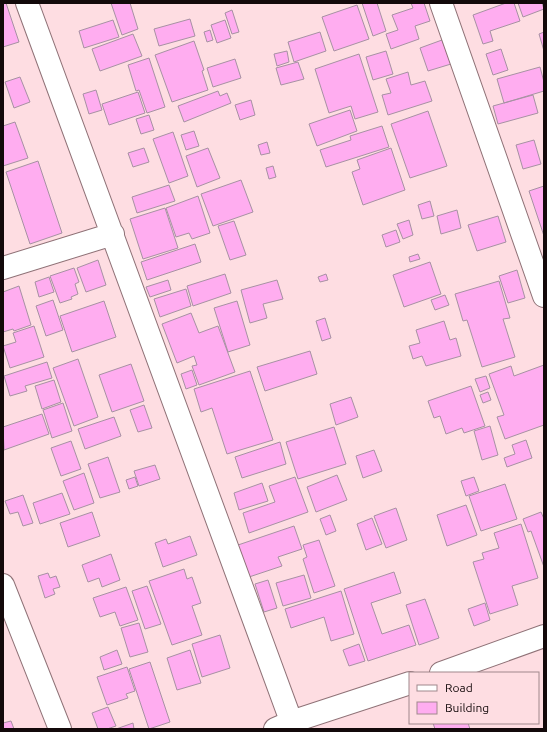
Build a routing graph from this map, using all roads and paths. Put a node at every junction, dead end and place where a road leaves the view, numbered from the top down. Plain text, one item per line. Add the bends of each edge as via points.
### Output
1 (27, 3) edge
2 (441, 3) edge
3 (113, 234) junction
4 (3, 268) edge
5 (544, 296) edge
6 (3, 585) edge
7 (544, 636) edge
8 (444, 672) edge
9 (409, 683) edge
10 (287, 727) edge
11 (60, 729) edge

1 - 3 street
2 - 5 street
3 - 4 street
3 - 10 street
6 - 11 street
7 - 8 street
9 - 10 street

